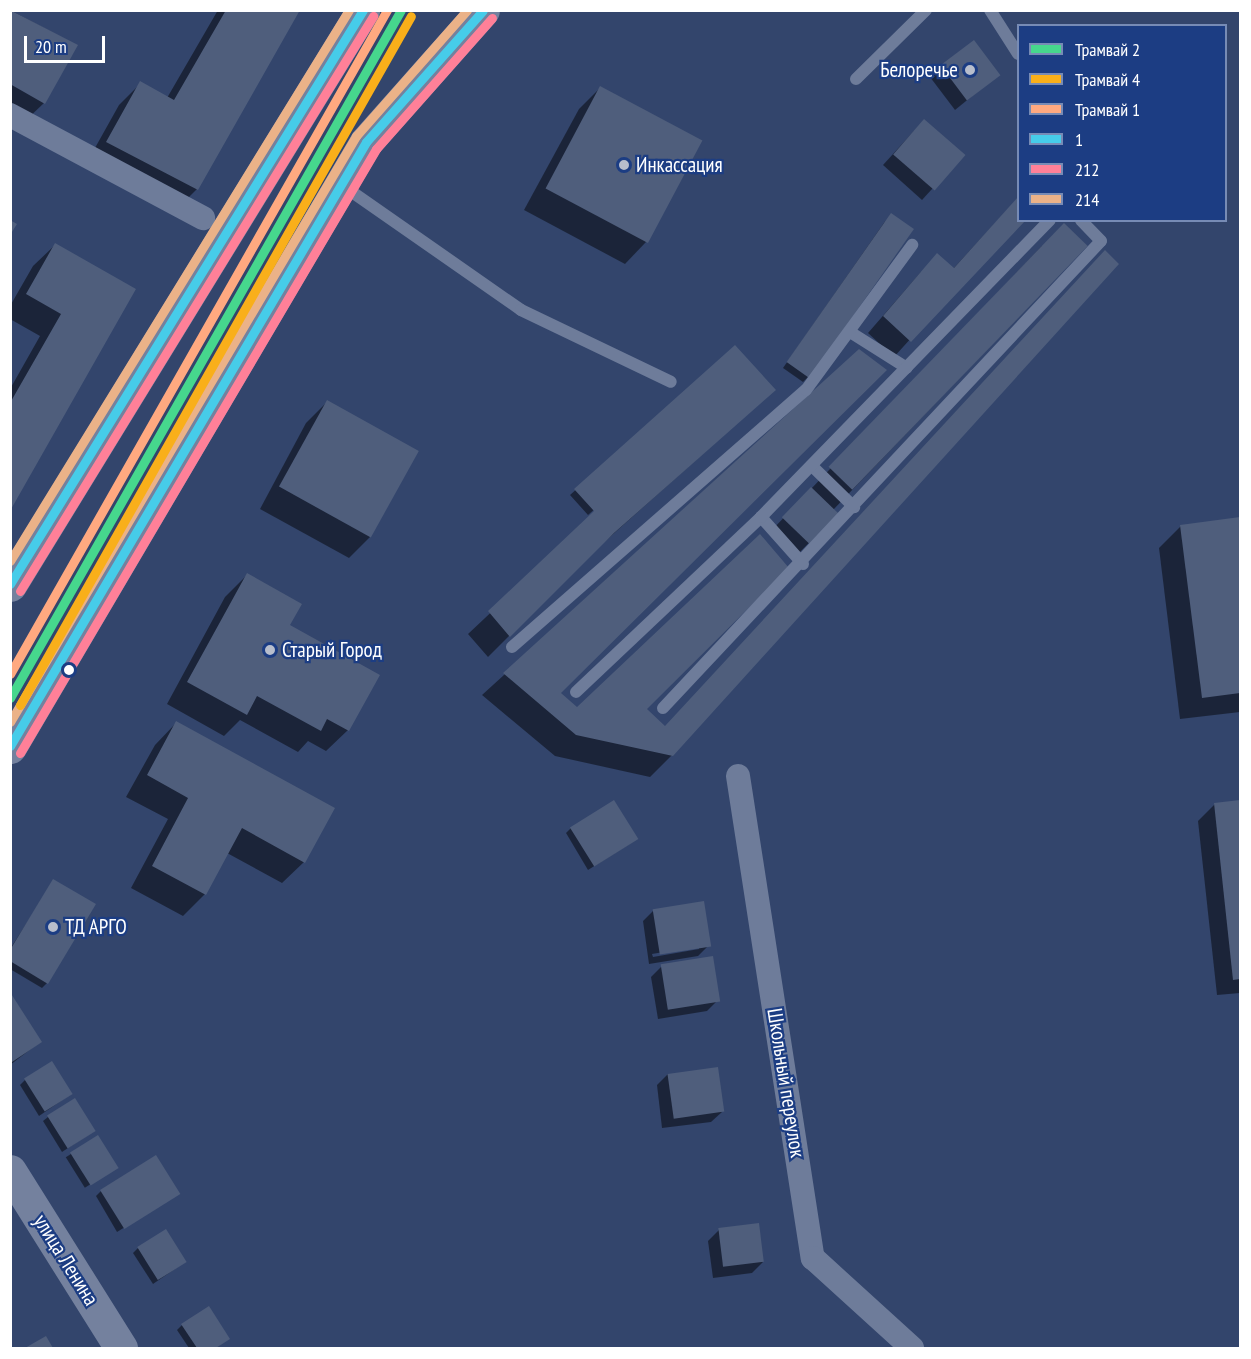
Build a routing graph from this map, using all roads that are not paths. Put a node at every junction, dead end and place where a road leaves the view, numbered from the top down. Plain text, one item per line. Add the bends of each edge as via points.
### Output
1 (363, 10) edge
2 (483, 10) edge
3 (926, 10) edge
4 (990, 10) edge
5 (1017, 52) edge
6 (856, 79) dead end
7 (10, 114) edge
8 (341, 184) junction
9 (1048, 222) edge
10 (1083, 222) edge
11 (215, 224) junction
12 (912, 245) dead end
13 (850, 332) junction
14 (907, 368) junction
15 (671, 382) dead end
16 (812, 466) junction
17 (854, 507) junction
18 (761, 517) junction
19 (803, 564) junction
20 (10, 585) edge
21 (512, 647) dead end
22 (576, 692) dead end
23 (663, 708) dead end
24 (10, 747) edge
25 (738, 776) dead end
26 (10, 1171) edge
27 (121, 1348) edge
28 (912, 1348) edge

1 - 11 main road
2 - 8 main road via 366,142
3 - 6 lane
4 - 5 lane
7 - 11 street
8 - 15 lane via 521,310
8 - 24 main road
9 - 14 lane
10 - 17 lane via 1101,241
11 - 20 main road
12 - 13 lane
13 - 14 lane
13 - 21 lane via 806,390
14 - 16 lane
16 - 17 lane
16 - 18 lane
17 - 19 lane
18 - 19 lane
18 - 22 lane
19 - 23 lane
25 - 28 street, Школьный переулок via 813,1258
26 - 27 main road, улица Ленина

